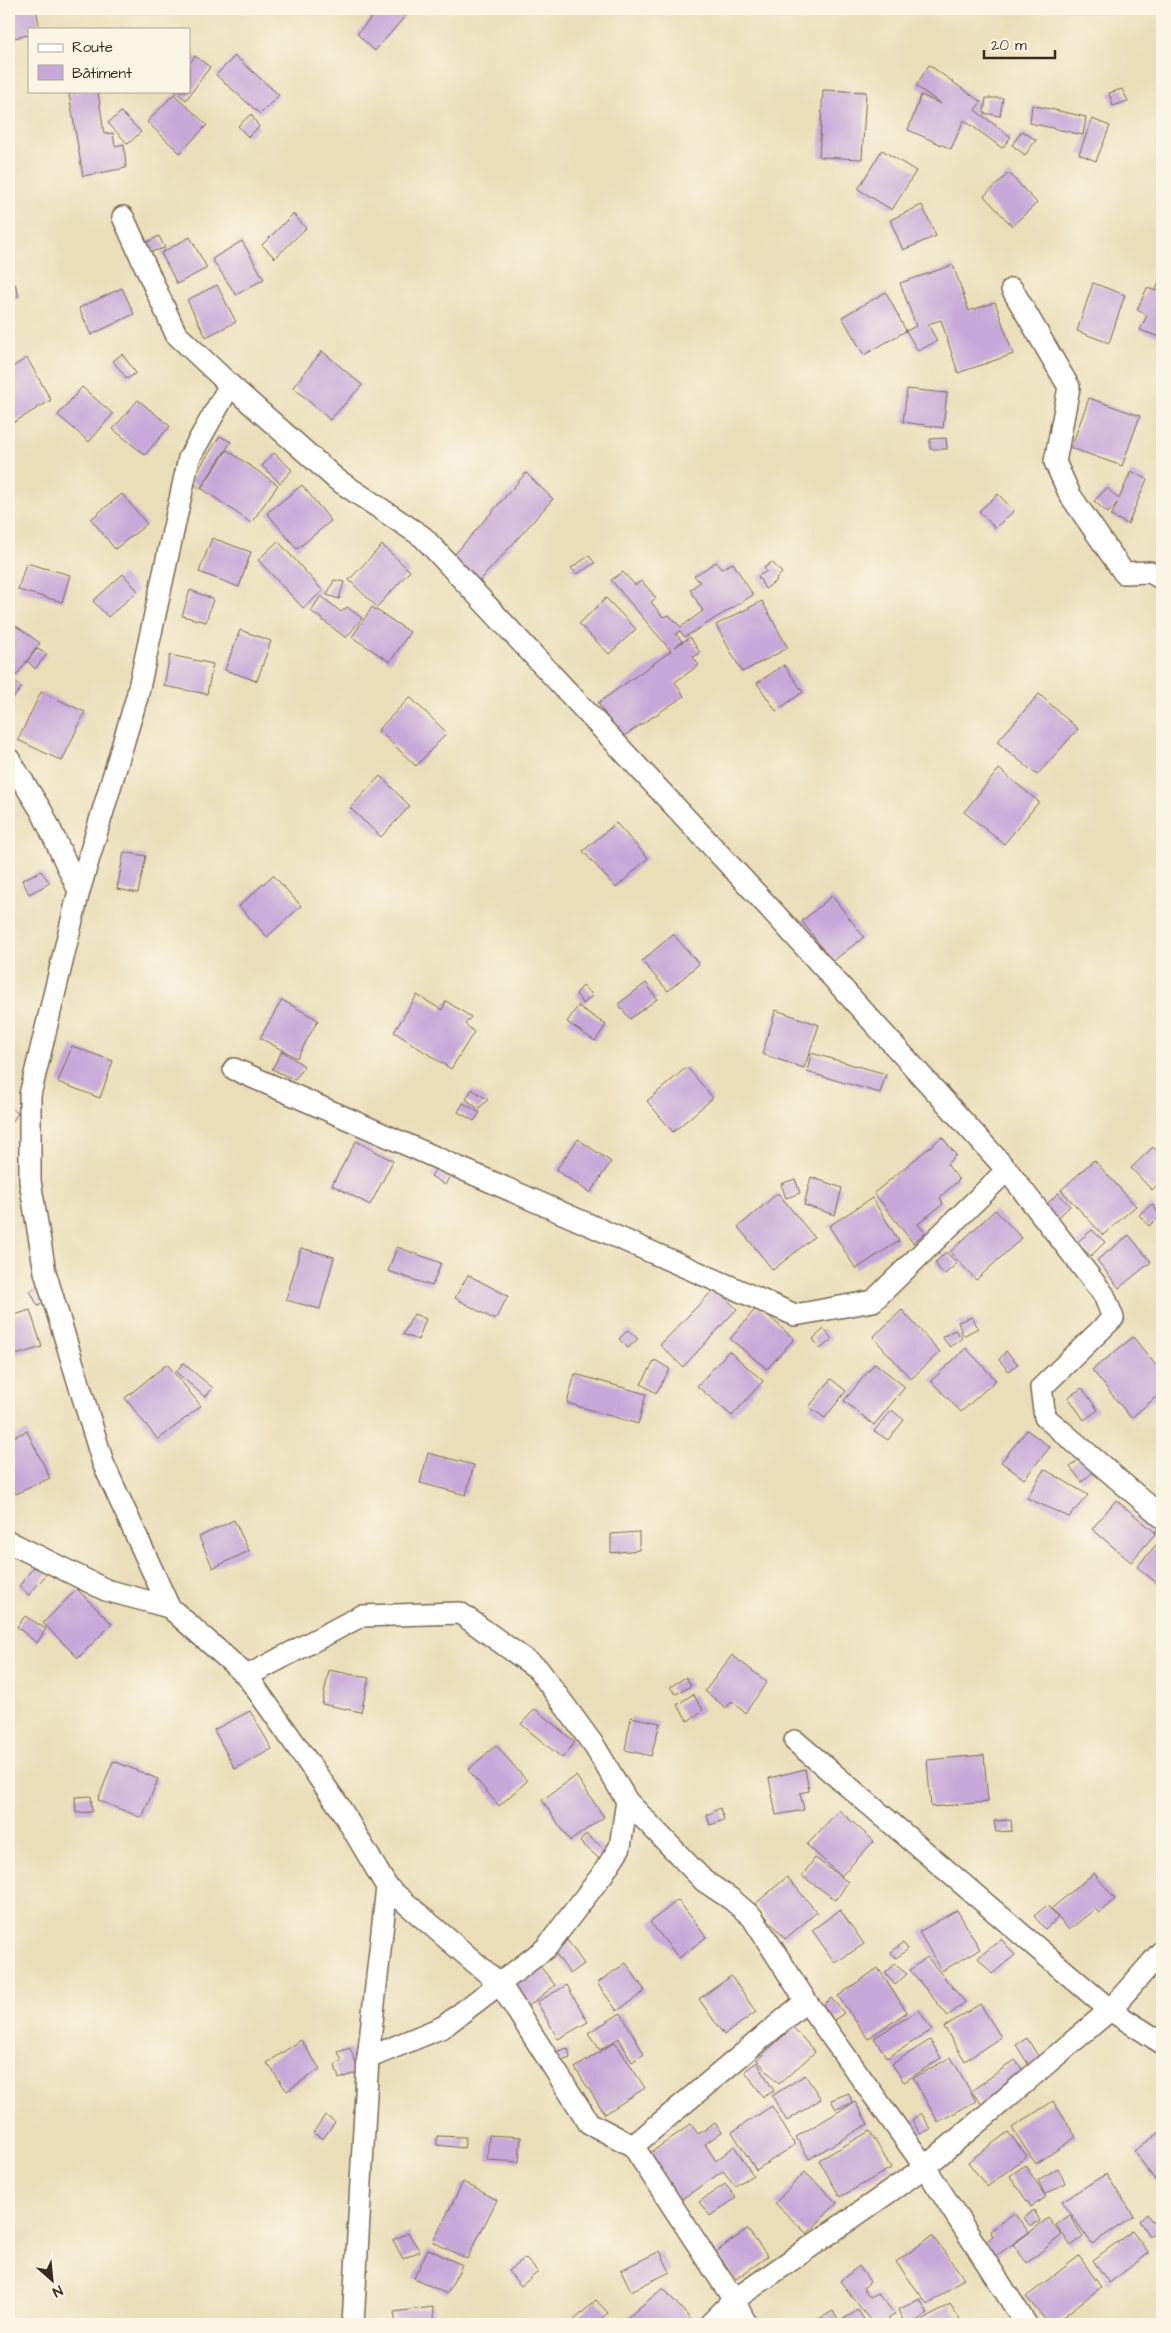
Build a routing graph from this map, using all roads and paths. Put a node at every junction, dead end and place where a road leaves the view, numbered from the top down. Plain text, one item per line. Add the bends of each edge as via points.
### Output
1 (123, 217) dead end
2 (1012, 289) dead end
3 (230, 385) junction
4 (1162, 579) edge
5 (9, 759) edge
6 (79, 891) junction
7 (234, 1069) dead end
8 (1006, 1170) junction
9 (1162, 1517) edge
10 (9, 1542) edge
11 (169, 1606) junction
12 (247, 1676) junction
13 (796, 1741) dead end
14 (627, 1801) junction
15 (387, 1888) junction
16 (1162, 1951) edge
17 (500, 1984) junction
18 (806, 2001) junction
19 (1110, 2010) junction
20 (1162, 2043) edge
21 (368, 2058) junction
22 (633, 2146) junction
23 (925, 2167) junction
24 (734, 2300) junction
25 (353, 2324) edge
26 (710, 2324) edge
27 (746, 2324) edge
28 (1026, 2324) edge

1 - 3 street via 176,334
2 - 4 street via 1069,387 1055,462 1070,495 1124,573 1150,572
3 - 6 street via 190,458 137,697
3 - 8 street via 336,479 423,537 766,904
5 - 6 street via 42,812
6 - 11 street via 30,1095 30,1181 45,1272 103,1463
7 - 8 street via 795,1315 873,1301
8 - 9 street via 1104,1295 1112,1318 1040,1388 1044,1416
10 - 11 street via 106,1590
11 - 12 street
12 - 14 street via 361,1616 460,1613 538,1669 595,1747
12 - 15 street via 339,1806
13 - 19 street
14 - 17 street via 620,1847 602,1875 546,1948
14 - 18 street via 704,1881 752,1917
15 - 17 street
15 - 21 street
16 - 19 street
17 - 21 street via 443,2027
17 - 22 street via 589,2124
18 - 22 street
18 - 23 street
19 - 20 street
19 - 23 street
21 - 25 street
22 - 24 street
23 - 24 street
23 - 28 street
24 - 26 street
24 - 27 street

